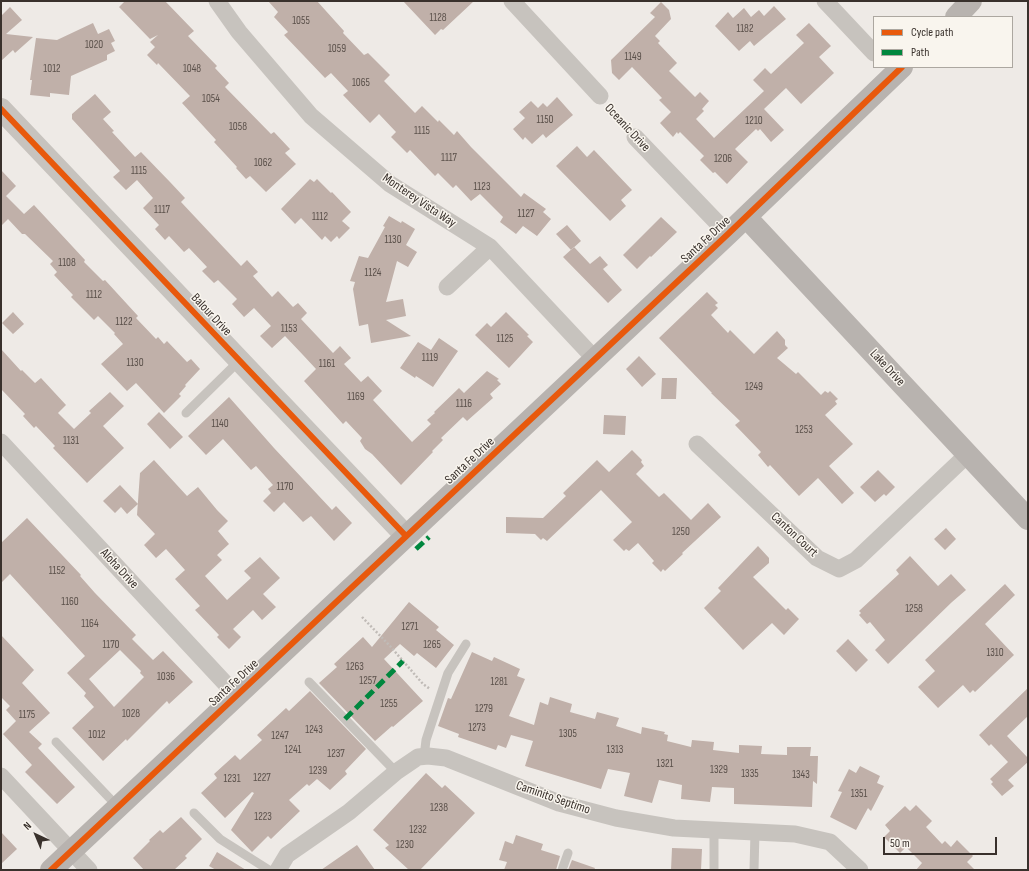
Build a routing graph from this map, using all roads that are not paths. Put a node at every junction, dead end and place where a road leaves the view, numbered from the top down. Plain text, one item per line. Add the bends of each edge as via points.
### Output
1 (217, 1) edge
2 (512, 1) edge
3 (825, 1) edge
4 (971, 1) edge
5 (957, 16) edge
6 (873, 52) edge
7 (894, 69) edge
8 (600, 96) road end
9 (1, 109) edge
10 (635, 137) road end
11 (746, 217) junction
12 (728, 234) junction
13 (490, 247) junction
14 (447, 286) dead end
15 (595, 359) junction
16 (239, 361) junction
17 (186, 413) dead end
18 (1, 442) edge
19 (697, 444) dead end
20 (968, 454) junction
21 (1028, 519) edge
22 (406, 536) junction
23 (466, 644) dead end
24 (309, 682) dead end
25 (236, 696) junction
26 (56, 742) dead end
27 (424, 756) junction
28 (396, 772) junction
29 (1, 776) edge
30 (118, 807) junction
31 (194, 813) dead end
32 (714, 830) junction
33 (755, 832) junction
34 (71, 852) junction
35 (568, 853) dead end
36 (51, 870) edge
37 (89, 870) edge
38 (269, 870) edge
39 (278, 870) edge
40 (562, 870) edge
41 (714, 870) edge
42 (754, 870) edge
43 (860, 870) edge

1 - 13 street, Monterey Vista Way via 239,32 311,116 390,184
2 - 8 street, Oceanic Drive
3 - 6 street
4 - 5 main road
7 - 11 main road, Santa Fe Drive
9 - 16 street, Balour Drive
10 - 12 street, Oceanic Drive
11 - 12 main road, Santa Fe Drive
11 - 20 main road, Lake Drive
12 - 15 main road, Santa Fe Drive
13 - 14 street
13 - 15 street, Monterey Vista Way
15 - 22 main road, Santa Fe Drive
16 - 17 lane
16 - 22 street, Balour Drive
18 - 25 street, Aloha Drive
19 - 20 street, Canton Court via 817,558 839,569 856,560
20 - 21 main road, Lake Drive
22 - 25 main road, Santa Fe Drive
23 - 27 lane via 448,673 426,740
24 - 28 lane
25 - 30 main road, Santa Fe Drive
26 - 30 lane
27 - 28 street via 418,757
27 - 32 street, Caminito Septimo via 446,758 559,802 616,818 674,828
28 - 39 street via 349,812 286,855
29 - 34 street
30 - 34 main road, Santa Fe Drive
31 - 38 lane via 220,839
32 - 33 street, Caminito Septimo
32 - 41 lane
33 - 42 lane
33 - 43 street, Caminito Septimo via 795,834 830,842
34 - 36 main road, Santa Fe Drive
34 - 37 street
35 - 40 lane

